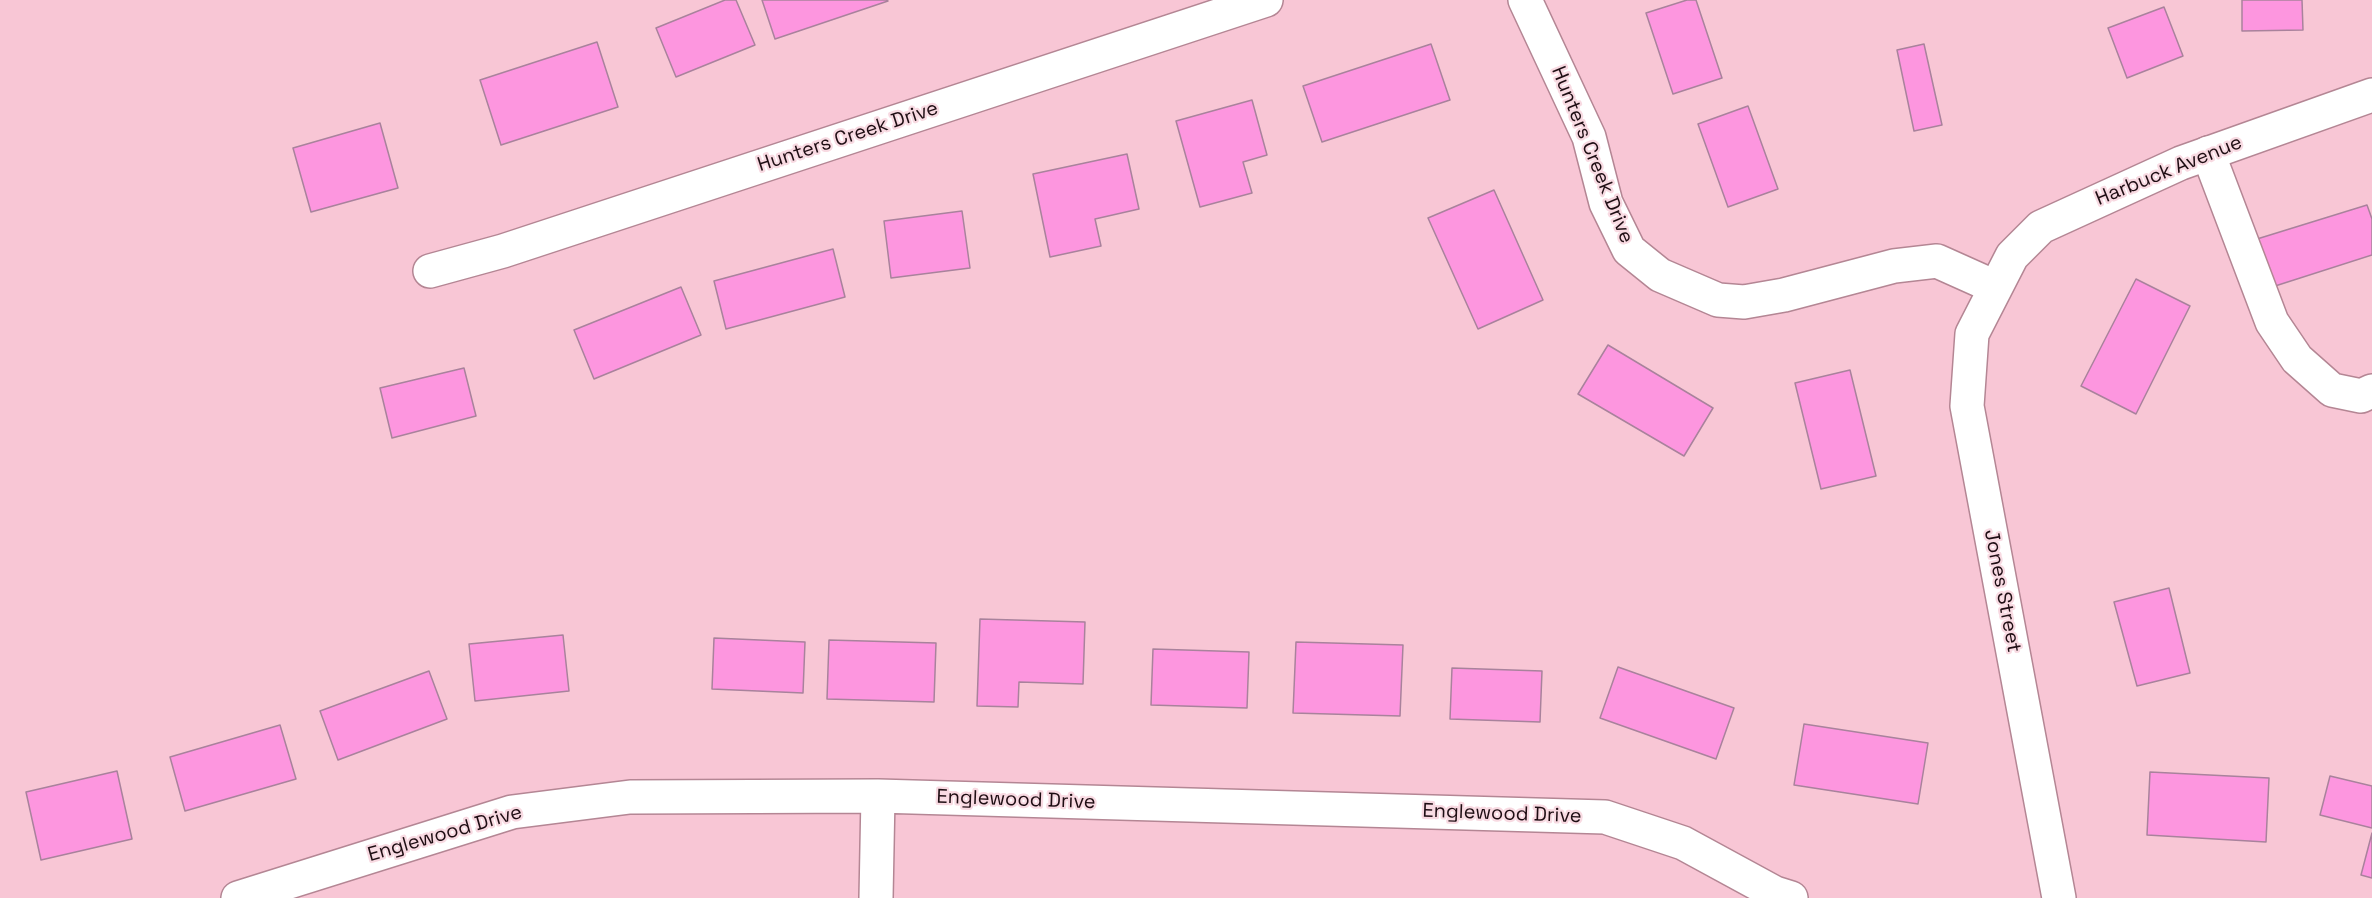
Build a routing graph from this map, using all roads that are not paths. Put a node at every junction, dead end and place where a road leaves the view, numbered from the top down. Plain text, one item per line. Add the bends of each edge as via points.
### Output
1 (1266, 0) edge
2 (1525, 0) edge
3 (2372, 95) edge
4 (2208, 153) junction
5 (430, 271) dead end
6 (1995, 287) junction
7 (2368, 399) edge
8 (878, 796) junction
9 (238, 898) edge
10 (876, 898) edge
11 (1791, 898) edge
12 (2059, 898) edge

1 - 5 street, Hunters Creek Drive via 503,251
2 - 6 street, Hunters Creek Drive via 1589,137 1606,203 1629,250 1660,275 1718,300 1744,302 1894,266 1937,261
3 - 4 street, Harbuck Avenue
4 - 6 street, Harbuck Avenue via 2041,226 2012,256
4 - 7 street via 2272,322 2297,359 2332,390
6 - 12 street, Jones Street via 1972,334 1968,406
8 - 9 street, Englewood Drive via 630,797 512,812
8 - 10 street
8 - 11 street, Englewood Drive via 1605,817 1683,843

